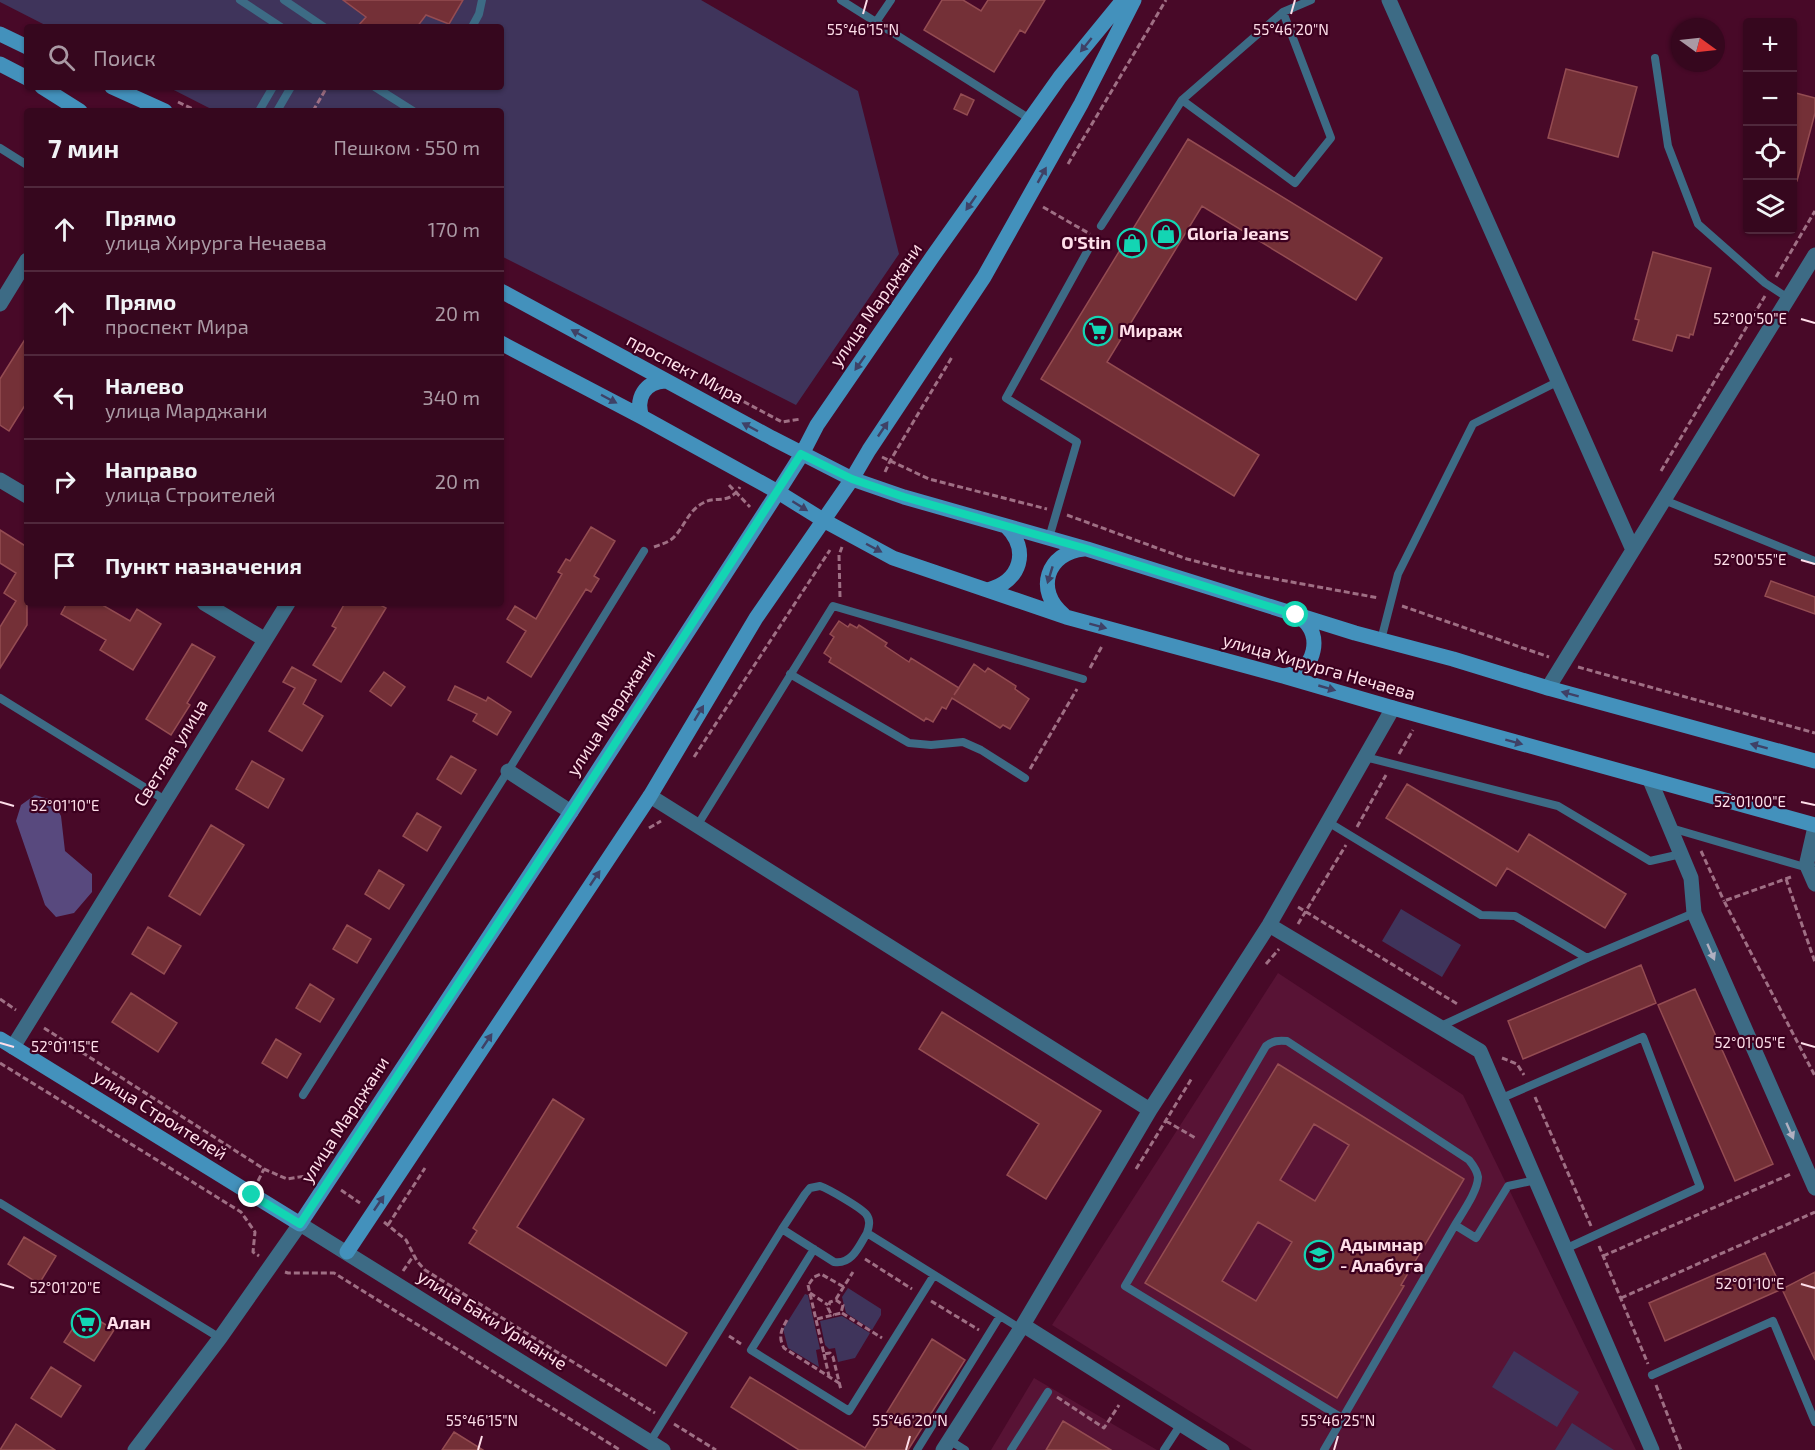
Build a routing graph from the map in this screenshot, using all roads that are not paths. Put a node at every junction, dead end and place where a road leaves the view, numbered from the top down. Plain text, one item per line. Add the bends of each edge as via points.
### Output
1 (240, 0) edge
2 (284, 0) edge
3 (482, 0) edge
4 (841, 0) edge
5 (891, 0) edge
6 (1123, 0) edge
7 (1134, 0) edge
8 (1311, 0) edge
9 (1389, 0) edge
10 (1283, 12) junction
11 (876, 22) junction
12 (276, 24) edge
13 (320, 24) edge
14 (474, 24) edge
15 (0, 34) edge
16 (24, 46) edge
17 (1655, 58) dead end
18 (0, 64) edge
19 (24, 76) edge
20 (47, 90) edge
21 (119, 90) edge
22 (271, 90) edge
23 (289, 90) edge
24 (380, 90) edge
25 (1182, 100) junction
26 (75, 108) edge
27 (158, 108) edge
28 (261, 108) edge
29 (279, 108) edge
30 (408, 108) edge
31 (1030, 119) junction
32 (0, 148) edge
33 (24, 163) edge
34 (1101, 226) dead end
35 (1088, 250) dead end
36 (1815, 255) edge
37 (24, 265) edge
38 (1810, 271) edge
39 (504, 293) edge
40 (1788, 298) junction
41 (0, 304) edge
42 (504, 345) edge
43 (665, 381) junction
44 (1558, 381) junction
45 (642, 417) junction
46 (801, 454) junction
47 (852, 479) junction
48 (0, 480) edge
49 (778, 492) junction
50 (24, 494) edge
51 (1664, 500) junction
52 (823, 520) junction
53 (1006, 526) junction
54 (1048, 538) junction
55 (1087, 549) junction
56 (1634, 550) junction
57 (644, 551) road end
58 (1815, 561) edge
59 (988, 590) junction
60 (209, 606) edge
61 (286, 606) edge
62 (1296, 615) junction
63 (1066, 617) junction
64 (264, 639) junction
65 (1381, 640) junction
66 (790, 674) junction
67 (1283, 676) junction
68 (1083, 679) road end
69 (1548, 688) junction
70 (0, 698) edge
71 (1393, 708) junction
72 (1365, 757) junction
73 (1815, 761) edge
74 (508, 771) junction
75 (1025, 778) road end
76 (1650, 780) junction
77 (650, 796) junction
78 (165, 800) junction
79 (571, 812) junction
80 (1328, 822) junction
81 (697, 826) junction
82 (1815, 826) edge
83 (1670, 828) junction
84 (1681, 854) junction
85 (1811, 874) edge
86 (1694, 913) junction
87 (1269, 925) junction
88 (1587, 958) junction
89 (1439, 1027) junction
90 (7, 1043) edge
91 (303, 1095) dead end
92 (1502, 1098) junction
93 (1150, 1110) junction
94 (1536, 1180) junction
95 (1815, 1188) edge
96 (0, 1203) edge
97 (300, 1224) junction
98 (1455, 1226) junction
99 (782, 1229) junction
100 (867, 1233) junction
101 (814, 1249) junction
102 (1566, 1249) junction
103 (347, 1252) junction
104 (934, 1275) junction
105 (1000, 1316) junction
106 (1022, 1327) junction
107 (220, 1338) junction
108 (1652, 1376) dead end
109 (1048, 1392) road end
110 (1342, 1418) junction
111 (1815, 1422) edge
112 (1181, 1424) junction
113 (946, 1445) edge
114 (656, 1446) edge
115 (135, 1450) edge
116 (917, 1450) edge
117 (964, 1450) edge
118 (1011, 1450) edge
119 (1164, 1450) edge
120 (1222, 1450) edge
121 (1324, 1450) edge
122 (1652, 1450) edge

1 - 12 lane
2 - 13 lane
3 - 14 lane
4 - 11 lane
5 - 11 lane
6 -> 31 main road, улица Марджани
47 -> 7 main road via 984,277
8 - 10 lane
9 - 44 street
10 - 25 lane
10 - 25 lane via 1331,138 1295,183
11 - 31 lane
15 - 16 main road
17 - 40 lane via 1668,146 1698,224
18 - 19 main road
20 - 26 main road
21 - 27 main road
22 - 28 lane
23 - 29 lane
24 - 30 lane
25 - 34 lane
31 -> 46 main road, улица Марджани via 837,395
32 - 33 lane
35 - 54 lane via 1006,398 1077,442
36 - 38 street
37 - 41 street
38 - 40 street
43 -> 39 main road, проспект Мира
40 - 51 street
42 -> 45 main road
43 - 45 main road via 652,383 643,392 639,404
46 -> 43 main road, проспект Мира
44 - 56 street
44 - 65 lane via 1473,424 1398,574
45 - 49 main road
46 - 47 main road, проспект Мира
46 - 49 main road, улица Марджани
47 - 52 main road
47 - 53 main road
48 - 50 street
49 -> 52 main road
49 - 79 main road, улица Марджани
51 - 56 street
51 - 58 lane
52 -> 59 main road, улица Хирурга Нечаева via 893,558
77 -> 52 main road via 756,618
53 - 54 main road
53 - 59 main road via 1018,543 1019,564 1008,581
54 - 55 main road
55 - 62 main road
55 -> 63 main road via 1072,550 1051,568 1048,596
56 - 69 street
57 - 74 lane
59 - 63 main road, улица Хирурга Нечаева
60 - 64 street
61 - 64 street, Светлая улица
62 - 65 main road
62 - 67 main road via 1314,636 1314,650 1308,663
63 -> 67 main road, улица Хирурга Нечаева
64 - 78 street, Светлая улица
65 - 69 main road
66 - 68 lane via 833,606
66 - 75 lane via 909,742 963,742
66 - 81 lane
67 -> 71 main road, улица Хирурга Нечаева
73 -> 69 main road
70 - 78 lane
71 - 72 street
71 -> 76 main road, улица Хирурга Нечаева
72 - 80 street
72 - 84 lane via 1558,806 1650,861
74 - 79 street
74 - 91 lane
76 - 82 main road, улица Хирурга Нечаева
76 - 83 street
77 - 81 street
103 -> 77 main road
78 - 90 street, Светлая улица
79 - 97 main road, улица Марджани
80 - 87 street
80 - 88 lane via 1481,915 1515,916
81 - 93 street
82 - 85 street via 1807,858
83 - 84 street
83 - 85 lane
84 - 86 street via 1691,878
86 - 88 lane
86 -> 95 street
87 - 89 street
87 - 93 street
88 - 89 lane
89 - 92 street via 1480,1051
90 - 97 main road, улица Строителей
92 - 94 street
92 - 102 lane via 1643,1037 1700,1187
93 - 106 street
94 - 98 lane via 1508,1186 1476,1238
94 - 102 street
96 - 107 lane
97 - 103 street, улица Баки Урманче
97 - 107 street, улица Марджани
98 - 110 lane
98 - 110 lane via 1478,1177 1469,1160 1287,1041 1266,1046 1125,1286
99 - 100 lane via 804,1194 820,1186 865,1213 869,1221
99 - 101 lane
99 - 114 lane
100 - 101 lane via 844,1262 834,1262
100 - 104 lane
101 - 104 lane via 751,1350 849,1411
102 - 122 street
103 - 114 street, улица Баки Урманче
104 - 105 lane
105 - 106 lane
105 - 116 lane
106 - 112 street
106 - 113 street
107 - 115 street, улица Марджани
108 - 111 lane via 1773,1321
109 - 118 lane
110 - 121 lane
112 - 119 lane
112 - 120 street
113 - 117 lane

